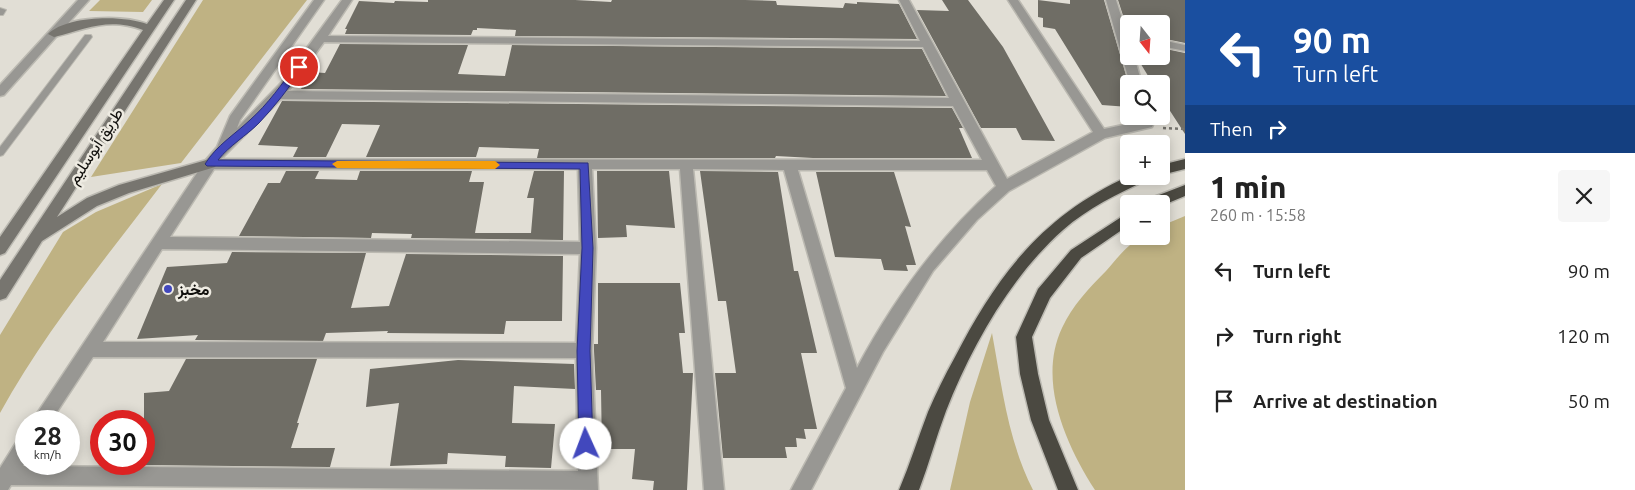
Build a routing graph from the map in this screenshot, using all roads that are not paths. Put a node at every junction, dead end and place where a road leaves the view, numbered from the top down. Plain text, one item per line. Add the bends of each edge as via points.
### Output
1 (84, 0) edge
2 (169, 0) edge
3 (191, 0) edge
4 (320, 0) edge
5 (347, 0) edge
6 (904, 0) edge
7 (1014, 0) edge
8 (1112, 0) edge
9 (1120, 22) edge
10 (149, 29) junction
11 (54, 34) junction
12 (88, 37) dead end
13 (320, 39) junction
14 (928, 44) junction
15 (1170, 45) edge
16 (1185, 48) edge
17 (0, 92) edge
18 (279, 95) junction
19 (956, 102) junction
20 (1142, 125) edge
21 (1101, 134) junction
22 (223, 147) junction
23 (0, 153) edge
24 (210, 164) junction
25 (1185, 164) edge
26 (585, 165) junction
27 (686, 165) junction
28 (790, 165) junction
29 (991, 165) junction
30 (1170, 168) edge
31 (1125, 185) edge
32 (1004, 186) junction
33 (1185, 190) edge
34 (1170, 196) edge
35 (1120, 223) edge
36 (34, 239) junction
37 (158, 243) junction
38 (588, 248) junction
39 (0, 249) edge
40 (0, 293) edge
41 (89, 349) junction
42 (584, 351) junction
43 (854, 387) junction
44 (49, 410) edge
45 (15, 461) edge
46 (3, 480) edge
47 (588, 486) edge
48 (714, 490) edge
49 (801, 490) edge
50 (909, 490) edge
51 (1068, 490) edge

1 - 11 street
2 - 10 main road, طريق أبوسليم
3 - 36 main road, طريق أبوسليم
4 - 22 street via 239,113
5 - 13 street
6 - 14 street
7 - 21 street
8 - 9 street
10 - 11 main road via 134,22 96,21
10 - 39 main road, طريق أبوسليم
11 - 17 street
12 - 23 lane
13 - 14 street
13 - 18 street
14 - 19 street
15 - 16 street
18 - 19 street
18 - 22 street via 254,122
19 - 29 street
20 - 21 street
21 - 32 street
22 - 24 street
24 - 26 street
24 - 36 main road via 100,199
24 - 37 street
25 - 30 highway
26 - 27 street
26 - 38 street
27 - 28 street
27 - 48 street
28 - 29 street
28 - 43 street
29 - 32 street
31 - 50 highway via 1084,206 1056,226 1013,273 980,324 938,410
32 - 43 street via 972,216 928,267
33 - 34 highway
35 - 51 highway via 1076,254 1044,294 1024,337 1040,420
36 - 40 main road, طريق أبوسليم
37 - 38 street
37 - 41 street
38 - 42 street
41 - 42 street
41 - 44 street
42 - 47 street
43 - 49 street
45 - 46 street
46 - 47 street

